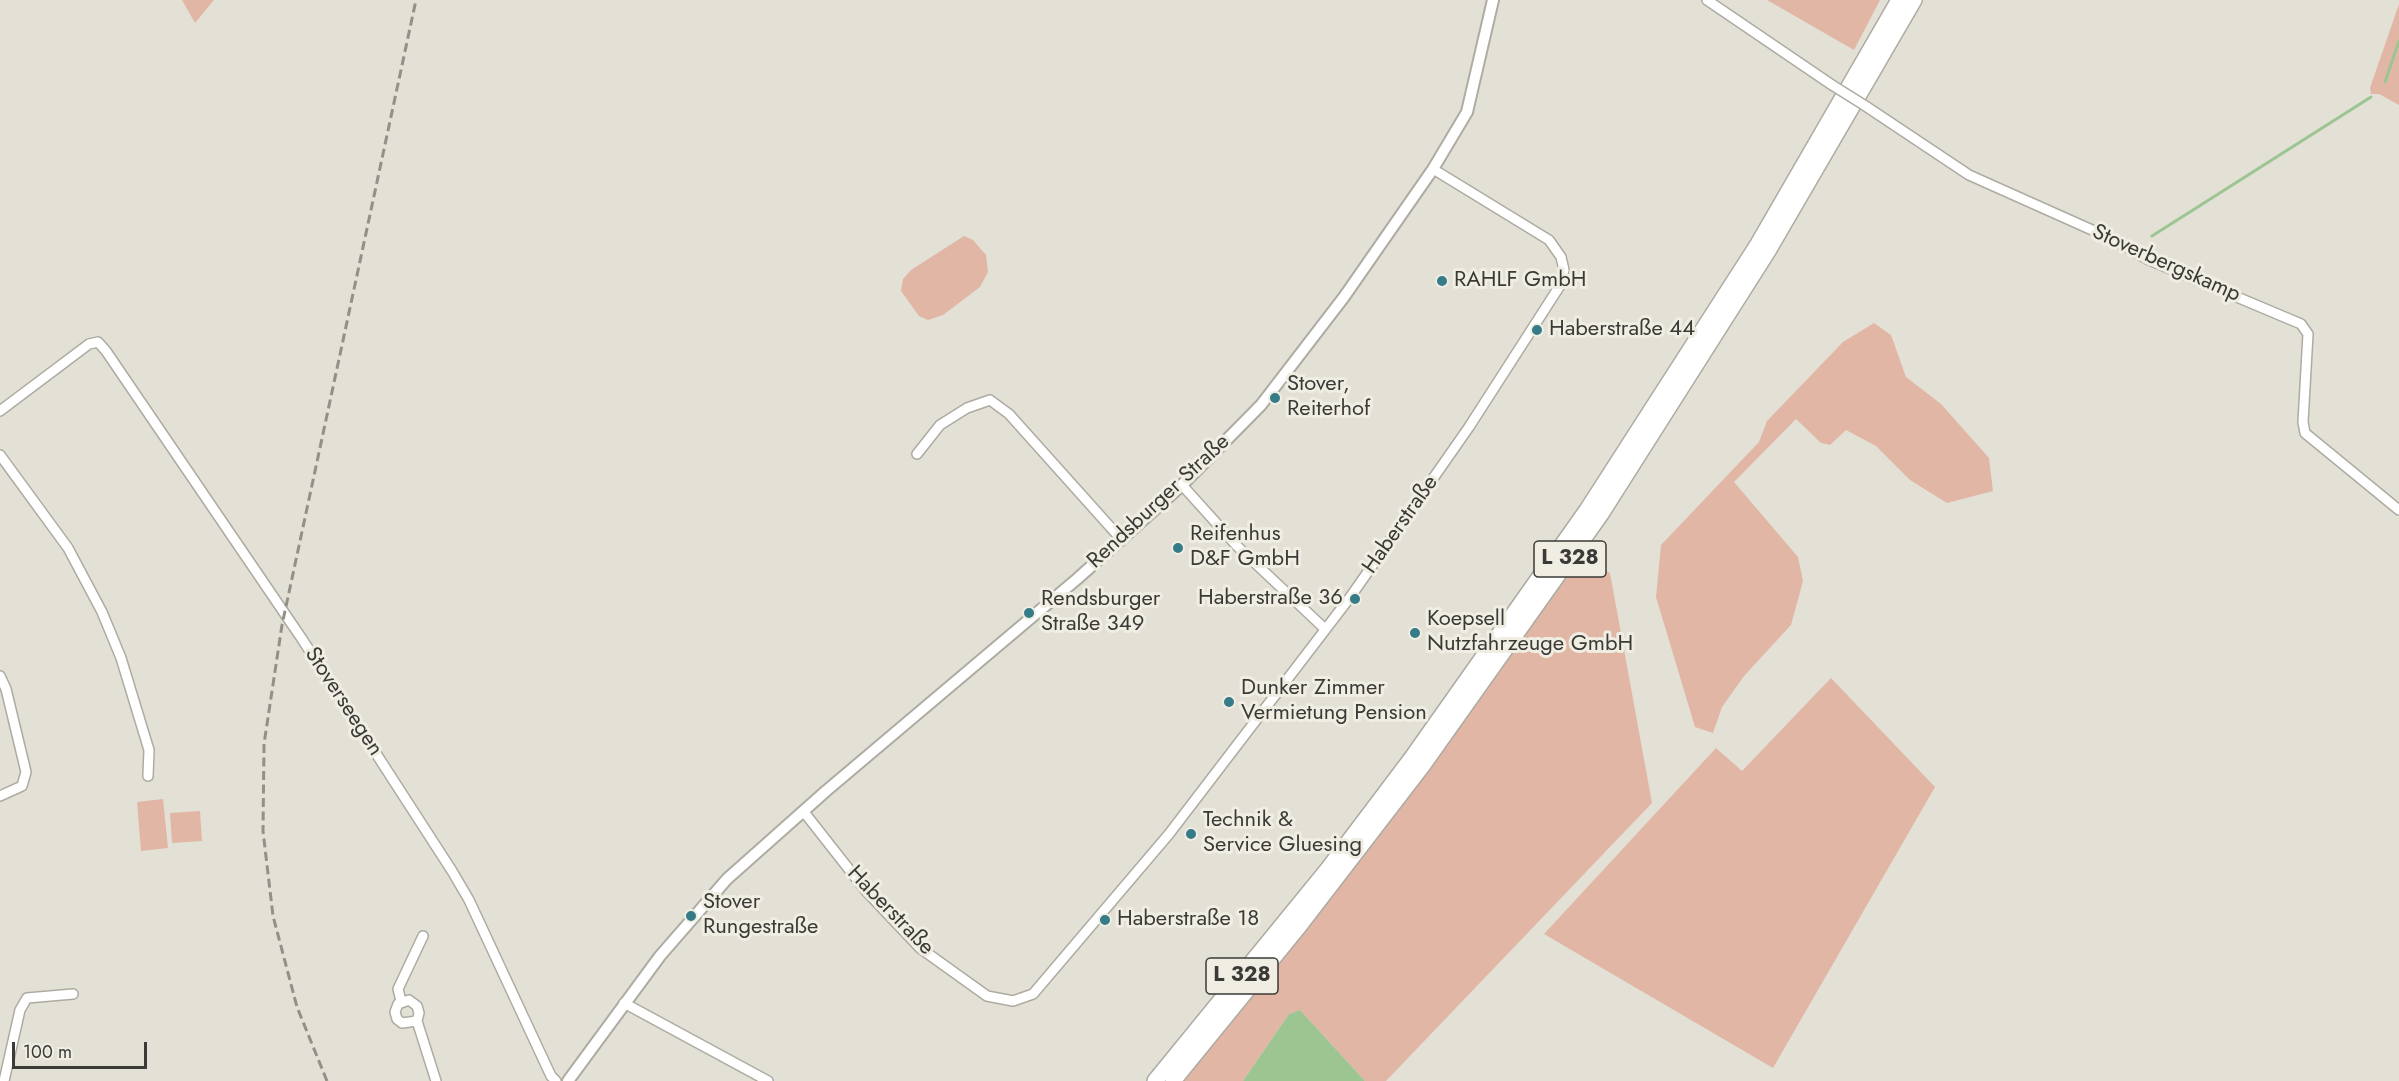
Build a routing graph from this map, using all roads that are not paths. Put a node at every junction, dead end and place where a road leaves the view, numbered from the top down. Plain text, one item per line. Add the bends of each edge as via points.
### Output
1 (1493, 0) edge
2 (1707, 0) edge
3 (1899, 0) edge
4 (1914, 0) edge
5 (1433, 170) junction
6 (0, 411) edge
7 (918, 454) dead end
8 (0, 455) edge
9 (1182, 485) junction
10 (2399, 510) edge
11 (1121, 539) junction
12 (1325, 629) junction
13 (0, 676) edge
14 (148, 776) dead end
15 (0, 796) edge
16 (804, 812) junction
17 (423, 936) dead end
18 (73, 994) dead end
19 (401, 1001) junction
20 (624, 1003) junction
21 (417, 1021) junction
22 (4, 1081) edge
23 (436, 1081) edge
24 (556, 1081) edge
25 (568, 1081) edge
26 (768, 1081) edge
27 (1155, 1081) edge
28 (1173, 1081) edge

1 - 5 street, Rendsburger Straße via 1467,112
2 - 10 street, Stoverbergskamp, bridge via 1969,175 2110,238 2149,260 2301,324 2308,334 2305,433
3 - 27 highway, L 328 via 1758,244 1587,510 1328,869
4 - 28 highway, L 328 via 1768,251 1601,514 1423,765
5 - 9 street, Rendsburger Straße via 1344,297 1261,405
5 - 12 street, Haberstraße via 1549,240 1561,257 1562,284 1469,427
6 - 24 street, Stoverseegen via 89,344 98,342 302,639 452,871
7 - 11 street via 940,425 967,408 990,400 1009,414
8 - 14 street via 68,548 102,612 121,658 149,750
9 - 11 street, Rendsburger Straße
9 - 12 street via 1237,546
11 - 16 street, Rendsburger Straße
12 - 16 street, Haberstraße via 1163,842 1033,994 1013,1001 987,996 920,948 866,891
13 - 15 street via 26,772 22,786
16 - 20 street, Rendsburger Straße via 727,879
17 - 19 street via 398,989
18 - 22 street via 27,998 20,1010
19 - 21 street via 409,1000 417,1006
19 - 21 street via 394,1012 397,1019 402,1023
20 - 25 street, Rendsburger Straße
20 - 26 street
21 - 23 street

